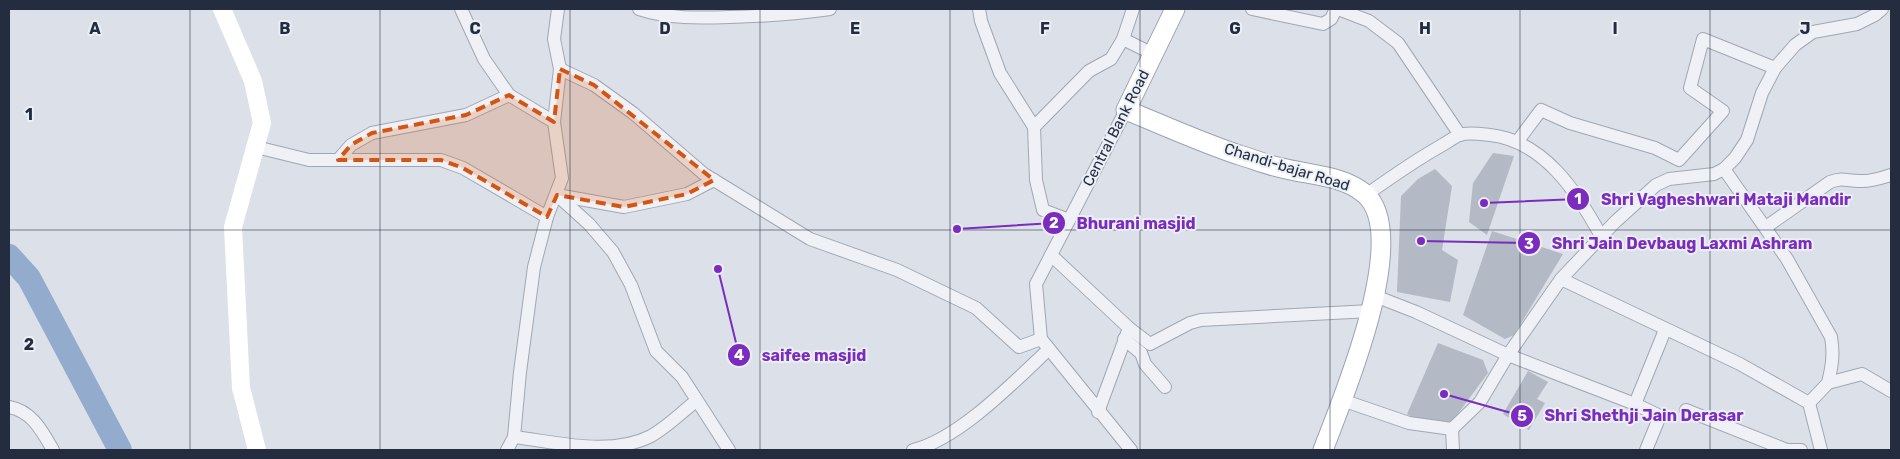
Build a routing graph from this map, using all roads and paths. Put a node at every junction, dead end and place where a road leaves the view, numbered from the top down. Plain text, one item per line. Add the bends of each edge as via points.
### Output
1 (222, 9) edge
2 (461, 9) edge
3 (558, 9) edge
4 (639, 9) edge
5 (830, 9) edge
6 (979, 9) edge
7 (1132, 9) edge
8 (1176, 9) edge
9 (1252, 9) edge
10 (1337, 9) edge
11 (1882, 9) edge
12 (1123, 39) junction
13 (1153, 54) junction
14 (1775, 68) junction
15 (560, 69) junction
16 (509, 95) junction
17 (1126, 110) junction
18 (554, 122) junction
19 (1034, 127) junction
20 (1460, 135) junction
21 (1517, 142) junction
22 (256, 147) junction
23 (338, 160) junction
24 (1724, 169) junction
25 (1891, 175) edge
26 (714, 180) junction
27 (557, 195) junction
28 (1366, 195) junction
29 (547, 218) junction
30 (1069, 220) junction
31 (1766, 227) junction
32 (1601, 236) junction
33 (1051, 255) junction
34 (1561, 278) junction
35 (1373, 303) junction
36 (1665, 330) junction
37 (1127, 334) junction
38 (1041, 339) junction
39 (1049, 349) junction
40 (1508, 355) junction
41 (1828, 383) junction
42 (1164, 387) dead end
43 (1891, 391) edge
44 (1342, 400) junction
45 (696, 401) junction
46 (1809, 403) junction
47 (1635, 404) junction
48 (9, 407) edge
49 (1686, 410) dead end
50 (1098, 412) junction
51 (1452, 429) junction
52 (514, 437) junction
53 (616, 448) edge
54 (54, 450) edge
55 (257, 450) edge
56 (507, 450) edge
57 (729, 450) edge
58 (913, 450) edge
59 (1131, 450) edge
60 (1323, 450) edge
61 (1453, 450) edge
62 (1646, 450) edge
63 (1801, 450) edge
64 (1820, 450) edge

1 - 22 street via 253,81 262,123
2 - 16 street via 484,59
3 - 15 street via 554,39
4 - 5 street via 658,15 700,18 784,15
6 - 19 street via 1000,73
7 - 12 street
8 - 13 main road, Central Bank Road
9 - 10 street via 1323,24
10 - 20 street via 1369,21 1398,43
11 - 14 street via 1857,24 1814,32 1795,45
12 - 13 street
12 - 19 street via 1111,59 1089,71
13 - 17 main road, Central Bank Road
14 - 21 street via 1703,39 1690,88 1723,111 1679,160 1655,148 1570,123 1541,110
14 - 24 street via 1762,93 1747,140
15 - 18 street
15 - 26 street via 594,85 633,113
16 - 18 street
16 - 23 street via 466,115 372,133 351,145
17 - 28 main road, Chandi-bajar Road via 1236,154 1280,168 1333,179
17 - 30 street, Central Bank Road
18 - 27 street via 562,178
19 - 30 street via 1036,180 1043,210
20 - 21 street via 1488,134
20 - 28 street via 1417,159
21 - 32 street via 1541,156 1566,182
22 - 23 street via 309,160
22 - 55 street via 233,226 241,388
23 - 29 street via 441,160 463,168
24 - 31 street
24 - 32 street via 1714,174 1669,179 1656,185
25 - 31 street via 1858,182 1841,178 1830,182
26 - 27 street via 687,194 624,207
26 - 38 street via 810,239 896,270 976,308 1020,347
27 - 29 street
27 - 45 street via 589,224 613,252 631,285 656,351 682,377
28 - 35 main road, Chandi-bajar Road via 1376,212 1382,248
29 - 52 street via 534,268
30 - 33 street, Central Bank Road
31 - 41 street via 1831,337 1834,349
32 - 34 street
33 - 37 street
33 - 38 street, Central Bank Road via 1036,284
34 - 36 street
34 - 40 street
35 - 37 street via 1201,320 1150,344
35 - 40 street via 1416,312
35 - 44 main road, Chandi-bajar Road
36 - 46 street via 1740,364
36 - 47 street
37 - 42 street
37 - 50 street
38 - 39 street
39 - 50 street
39 - 58 street via 997,398 969,419 940,439
40 - 47 street
40 - 51 street via 1480,402
41 - 43 street via 1862,374
41 - 46 street
44 - 51 street via 1409,423
44 - 60 main road, Chandi-bajar Road
45 - 53 street via 651,436
45 - 57 street
46 - 64 street
47 - 62 street via 1660,416
48 - 54 street via 28,414
49 - 63 street via 1787,450
50 - 59 street
51 - 61 street
52 - 53 street
52 - 56 street

